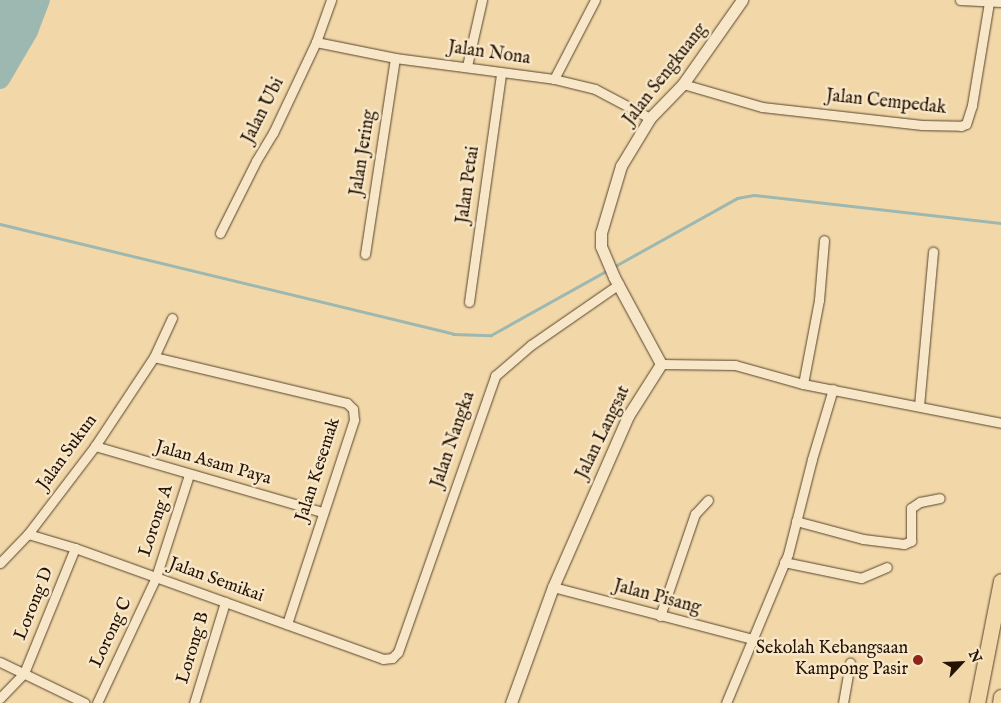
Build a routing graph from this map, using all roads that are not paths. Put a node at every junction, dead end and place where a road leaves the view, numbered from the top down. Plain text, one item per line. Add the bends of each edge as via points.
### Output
1 (331, 0) edge
2 (482, 0) edge
3 (595, 0) edge
4 (742, 0) edge
5 (960, 0) edge
6 (989, 2) junction
7 (1001, 2) edge
8 (316, 42) junction
9 (395, 58) junction
10 (467, 66) junction
11 (501, 73) junction
12 (554, 79) junction
13 (683, 84) junction
14 (650, 118) junction
15 (220, 234) dead end
16 (824, 240) dead end
17 (933, 252) dead end
18 (365, 254) dead end
19 (616, 281) junction
20 (469, 302) dead end
21 (172, 318) dead end
22 (154, 357) junction
23 (661, 364) junction
24 (803, 384) junction
25 (833, 389) junction
26 (919, 406) junction
27 (1001, 423) edge
28 (95, 446) junction
29 (189, 475) junction
30 (940, 498) dead end
31 (708, 500) dead end
32 (322, 512) junction
33 (796, 521) junction
34 (28, 534) junction
35 (75, 548) junction
36 (784, 562) junction
37 (0, 563) edge
38 (886, 566) dead end
39 (156, 577) junction
40 (1001, 582) edge
41 (553, 587) junction
42 (225, 602) junction
43 (660, 616) junction
44 (287, 624) junction
45 (753, 639) junction
46 (392, 658) joint
47 (0, 662) edge
48 (850, 663) dead end
49 (24, 673) junction
50 (1001, 697) edge
51 (0, 698) edge
52 (85, 703) edge
53 (97, 703) edge
54 (194, 703) edge
55 (511, 703) edge
56 (726, 703) edge
57 (843, 703) edge
58 (977, 703) edge
59 (1000, 703) edge

1 - 8 street, Jalan Ubi
2 - 10 street
3 - 12 street
4 - 13 street, Jalan Sengkuang
5 - 6 street
6 - 7 street
6 - 13 street, Jalan Cempedak via 971,110 966,124 961,126 922,125 762,107
8 - 9 street, Jalan Nona
8 - 15 street, Jalan Ubi
9 - 10 street, Jalan Nona
9 - 18 street, Jalan Jering
10 - 11 street, Jalan Nona
11 - 12 street, Jalan Nona
11 - 20 street, Jalan Petai
12 - 14 street, Jalan Nona via 595,89
13 - 14 street, Jalan Sengkuang
14 - 19 street, Jalan Sengkuang via 622,166 601,233 601,246
16 - 24 street via 819,300
17 - 26 street
19 - 23 street, Jalan Sengkuang
19 - 46 street, Jalan Nangka via 531,344 495,376 398,652
21 - 22 street, Jalan Sukun
22 - 28 street, Jalan Sukun
22 - 32 street, Jalan Kesemak via 347,403 353,409 354,420
23 - 24 street via 735,365
23 - 41 street, Jalan Langsat via 628,416
24 - 25 street
25 - 26 street
25 - 33 street
26 - 27 street
28 - 29 street, Jalan Asam Paya
28 - 34 street, Jalan Sukun
29 - 32 street, Jalan Asam Paya
29 - 39 street, Lorong A
30 - 33 street via 920,502 911,508 911,541 904,544 863,539
31 - 43 street via 694,514
32 - 44 street, Jalan Kesemak
33 - 36 street
34 - 35 street, Jalan Semikai
34 - 37 street, Jalan Sukun
35 - 39 street, Jalan Semikai
35 - 49 street, Lorong D
36 - 38 street via 861,578
36 - 45 street
39 - 42 street, Jalan Semikai
39 - 53 street, Lorong C
40 - 58 highway
41 - 43 street, Jalan Pisang
41 - 55 street, Jalan Langsat
42 - 44 street, Jalan Semikai
42 - 54 street, Lorong B
43 - 45 street, Jalan Pisang
44 - 46 street, Jalan Semikai via 383,659
45 - 56 street
47 - 49 street
48 - 57 street
49 - 51 street
49 - 52 street
50 - 59 highway

